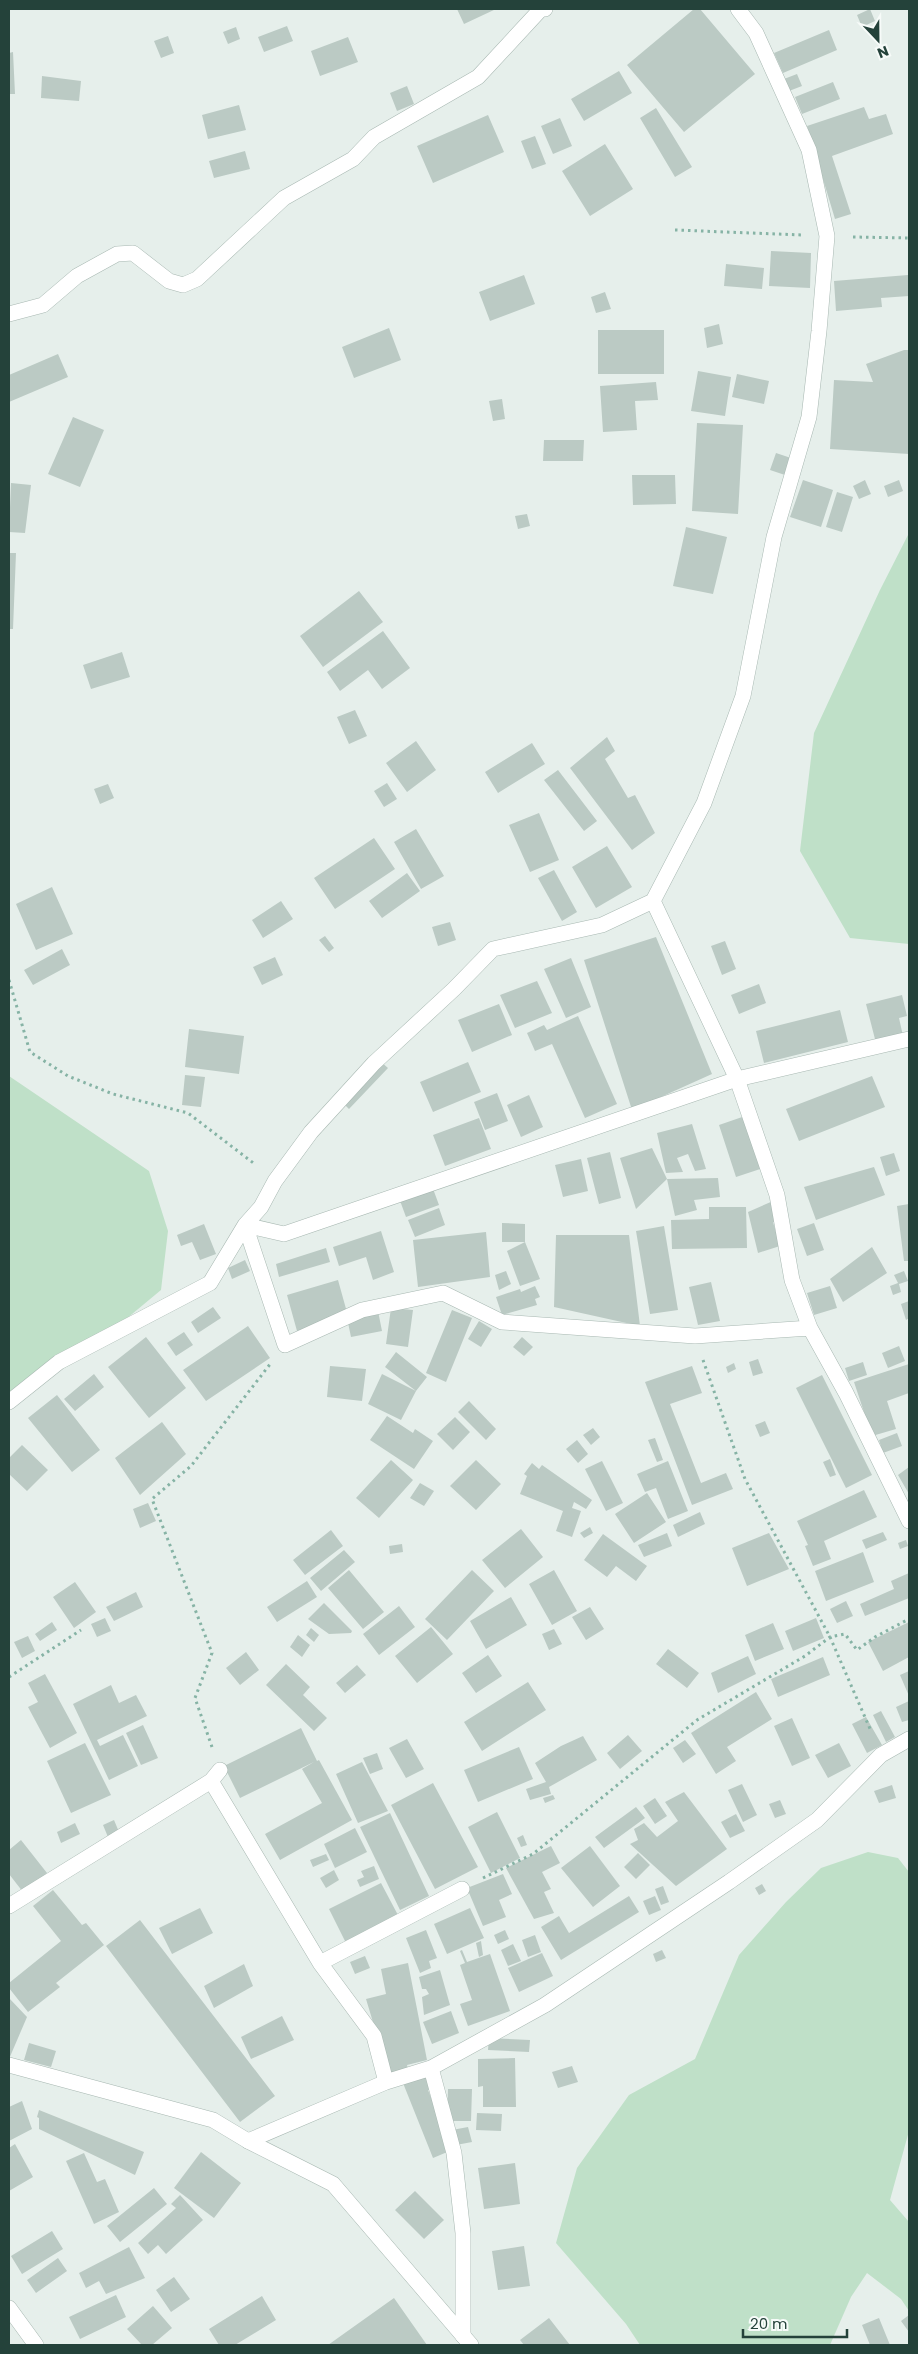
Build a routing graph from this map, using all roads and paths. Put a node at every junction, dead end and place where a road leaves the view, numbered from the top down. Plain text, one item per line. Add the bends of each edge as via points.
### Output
1 (543, 9) edge
2 (738, 9) edge
3 (675, 230) dead end
4 (827, 236) junction
5 (909, 238) edge
6 (9, 314) edge
7 (654, 900) junction
8 (9, 980) edge
9 (909, 1039) edge
10 (737, 1078) junction
11 (275, 1181) junction
12 (245, 1225) junction
13 (810, 1328) junction
14 (695, 1336) junction
15 (285, 1345) junction
16 (9, 1402) edge
17 (909, 1521) edge
18 (909, 1619) edge
19 (81, 1630) dead end
20 (830, 1637) junction
21 (9, 1677) edge
22 (909, 1739) edge
23 (881, 1755) junction
24 (216, 1775) junction
25 (462, 1889) joint
26 (11, 1899) edge
27 (320, 1962) junction
28 (9, 2065) edge
29 (432, 2068) junction
30 (386, 2082) junction
31 (248, 2141) junction
32 (9, 2308) edge
33 (467, 2341) edge
34 (36, 2345) edge

1 - 6 street via 478,77 374,137 353,159 284,198 197,279 183,285 169,281 133,253 117,254 77,276 43,305
2 - 4 street via 756,32 809,150
3 - 4 path
4 - 5 path
4 - 7 street via 809,417 774,537 743,696 704,803
7 - 10 street
7 - 11 street via 602,925 493,949 374,1063 311,1132
8 - 11 path via 30,1052 68,1076 113,1094 188,1113
9 - 10 street
10 - 12 street via 284,1234
10 - 13 street via 777,1195 792,1280
11 - 12 street via 261,1207
12 - 15 street
12 - 16 street via 210,1283 59,1362
13 - 14 street
13 - 17 street
14 - 15 street via 502,1322 443,1293 362,1310
14 - 20 path via 746,1479
15 - 24 path via 191,1466 152,1499 212,1653 195,1698
18 - 20 path via 857,1650 845,1634
19 - 21 path
20 - 23 path
20 - 25 path via 805,1656 697,1720 534,1854
22 - 23 street
23 - 29 street via 817,1820 729,1882 545,2005
24 - 26 street
24 - 27 street
25 - 27 street
27 - 30 street via 374,2036
28 - 31 street via 213,2120
29 - 30 street
29 - 33 street via 454,2153 463,2233
30 - 31 street
31 - 33 street via 333,2184
32 - 34 street

